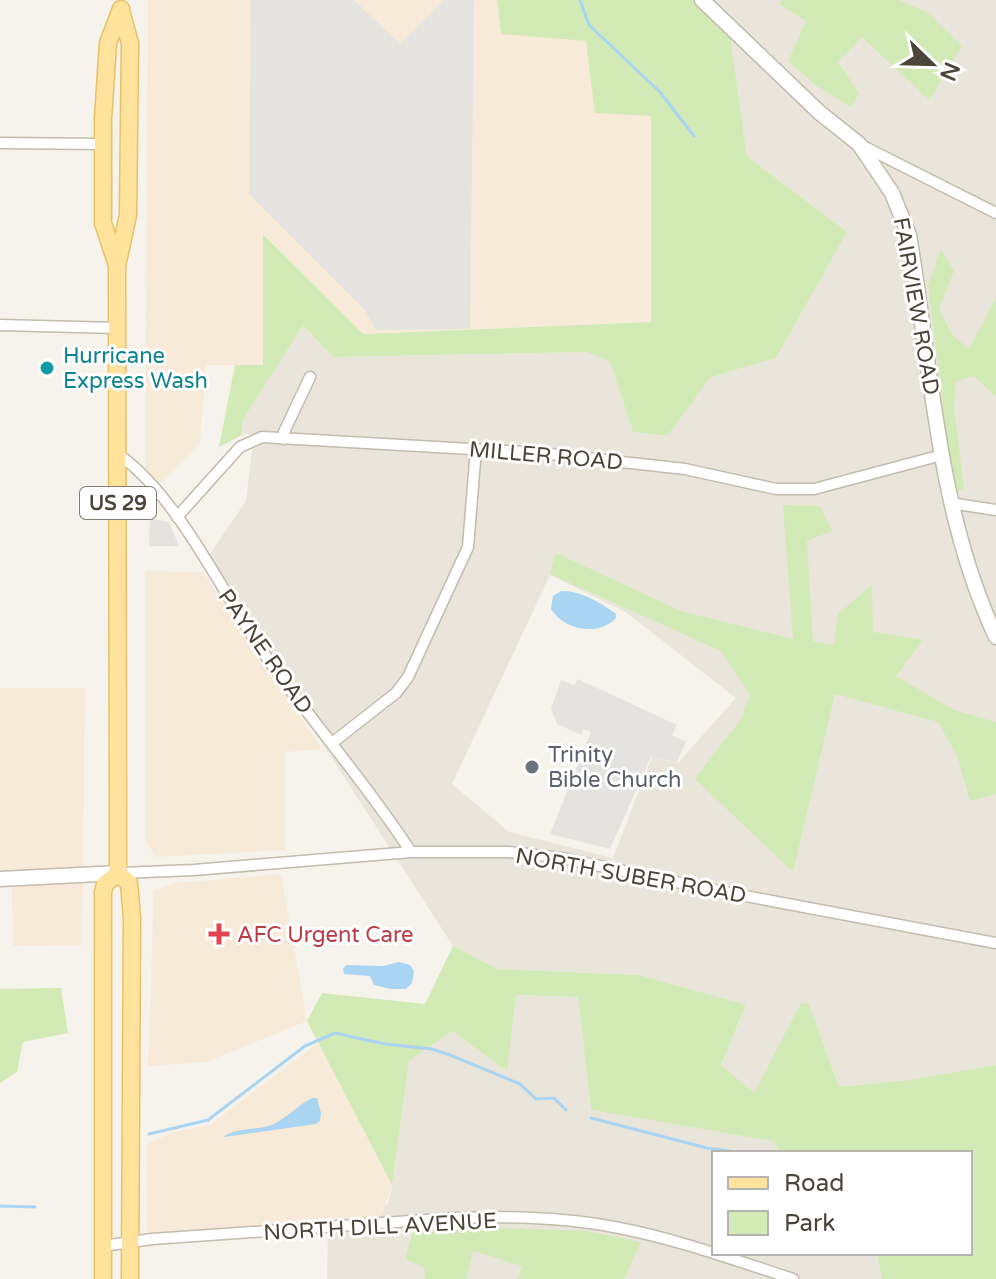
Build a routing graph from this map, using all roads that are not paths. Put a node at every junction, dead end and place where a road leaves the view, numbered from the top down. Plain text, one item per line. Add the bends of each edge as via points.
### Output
1 (705, 1) edge
2 (121, 6) edge
3 (0, 143) edge
4 (104, 144) junction
5 (859, 144) junction
6 (996, 213) edge
7 (117, 266) junction
8 (0, 325) edge
9 (117, 328) junction
10 (310, 377) dead end
11 (283, 439) junction
12 (476, 449) junction
13 (118, 454) junction
14 (942, 455) junction
15 (950, 503) junction
16 (996, 510) edge
17 (177, 517) junction
18 (996, 637) edge
19 (332, 743) junction
20 (411, 852) junction
21 (118, 873) junction
22 (0, 879) edge
23 (996, 943) edge
24 (130, 1244) junction
25 (103, 1246) junction
26 (712, 1255) edge
27 (713, 1255) edge
28 (103, 1279) edge
29 (130, 1279) edge
30 (793, 1279) edge

1 - 5 street, FAIRVIEW ROAD
2 - 4 main road, US 29 via 108,43
2 - 7 main road, US 29 via 130,43 128,215
3 - 4 street
4 - 7 main road, US 29 via 103,223
5 - 6 street
5 - 14 street, FAIRVIEW ROAD via 892,193 909,235
7 - 9 main road, US 29
8 - 9 street
9 - 13 main road, US 29
10 - 11 street
11 - 12 street, MILLER ROAD
11 - 17 street, MILLER ROAD via 262,437 245,443
12 - 14 street, MILLER ROAD via 685,469 795,491
12 - 19 street via 468,547 408,677 396,693
13 - 17 street, PAYNE ROAD
13 - 21 main road, US 29
14 - 15 street, FAIRVIEW ROAD
15 - 16 street
15 - 18 street, FAIRVIEW ROAD
17 - 19 street, PAYNE ROAD via 265,655
19 - 20 street, PAYNE ROAD
20 - 21 street, NORTH SUBER ROAD
20 - 23 street, NORTH SUBER ROAD via 562,858
21 - 22 street
21 - 24 main road, US 29 via 129,883 132,918
21 - 25 main road, US 29 via 103,892
24 - 25 street, NORTH DILL AVENUE
24 - 26 street, NORTH DILL AVENUE via 500,1217 619,1227
24 - 29 main road, US 29
25 - 28 main road, US 29
27 - 30 street, NORTH DILL AVENUE

